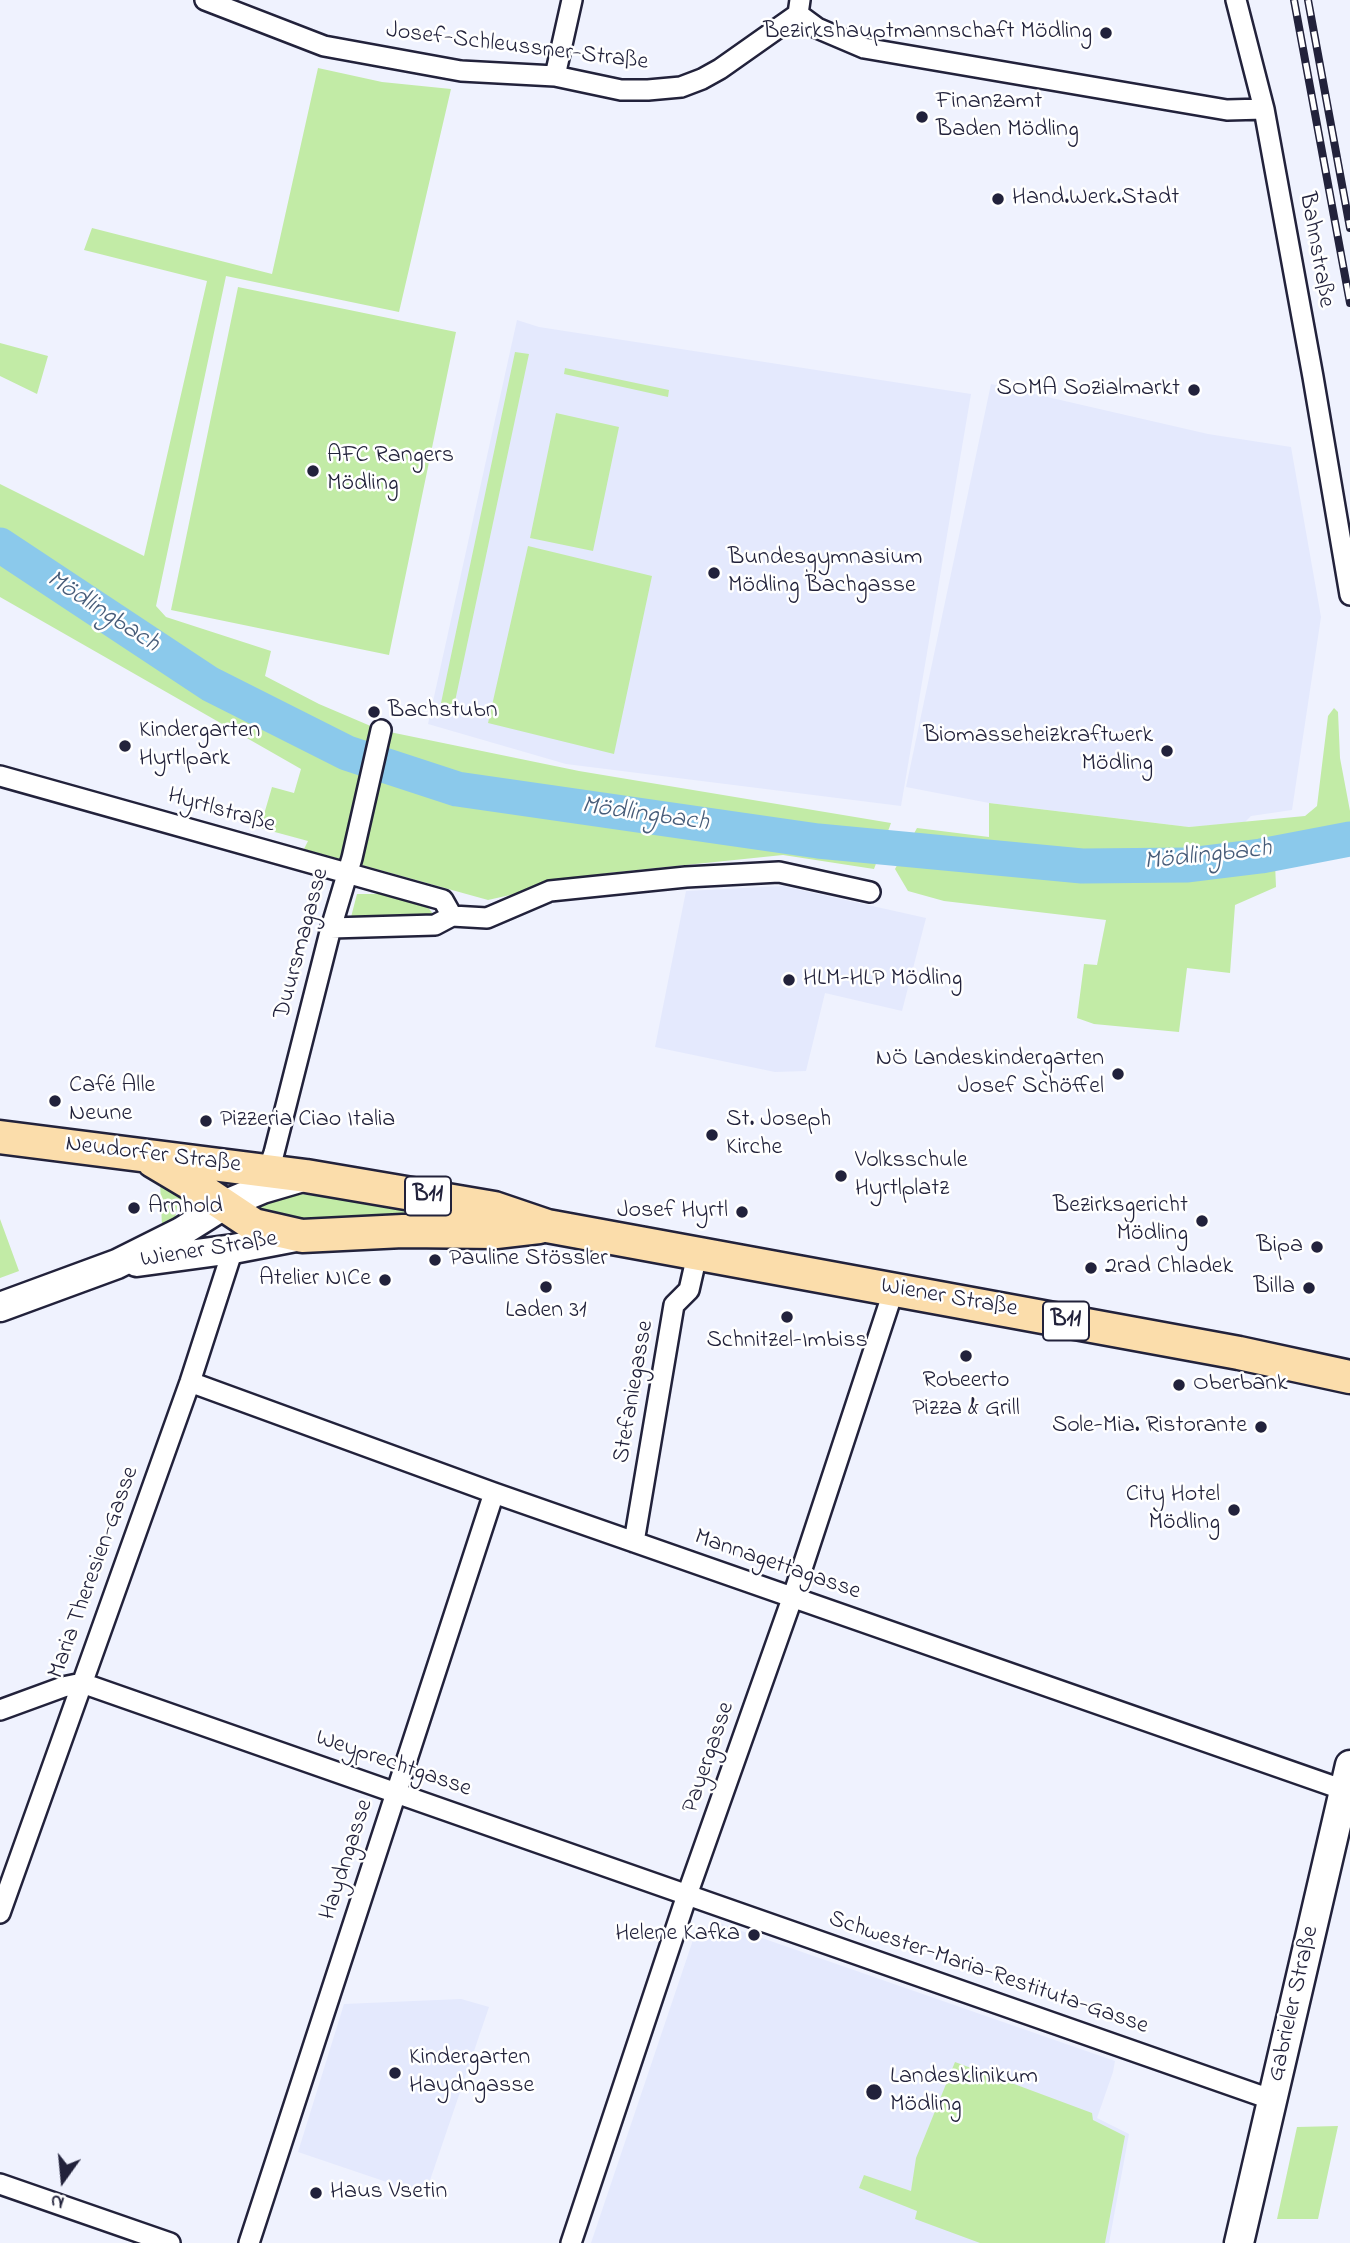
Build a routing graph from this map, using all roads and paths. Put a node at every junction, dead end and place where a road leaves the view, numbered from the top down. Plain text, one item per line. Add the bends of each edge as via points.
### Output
1 (205, 0) edge
2 (572, 0) edge
3 (1236, 0) edge
4 (799, 7) edge
5 (555, 76) junction
6 (1264, 109) junction
7 (1350, 594) edge
8 (379, 737) dead end
9 (0, 776) edge
10 (347, 873) junction
11 (870, 892) dead end
12 (452, 916) junction
13 (331, 928) junction
14 (0, 1137) edge
15 (143, 1155) junction
16 (268, 1170) junction
17 (306, 1176) junction
18 (224, 1205) junction
19 (547, 1226) junction
20 (302, 1236) junction
21 (233, 1249) junction
22 (697, 1255) junction
23 (117, 1264) junction
24 (894, 1289) junction
25 (0, 1307) edge
26 (1350, 1377) edge
27 (190, 1382) junction
28 (494, 1493) junction
29 (634, 1542) junction
30 (793, 1597) junction
31 (82, 1683) junction
32 (0, 1710) edge
33 (1348, 1782) edge
34 (396, 1791) junction
35 (687, 1895) junction
36 (0, 1913) edge
37 (1273, 2099) junction
38 (0, 2184) edge
39 (170, 2243) edge
40 (249, 2243) edge
41 (571, 2243) edge
42 (1239, 2243) edge

1 - 5 street, Josef-Schleussner-Straße via 324,46 461,71
2 - 5 street
3 - 6 street, Bahnstraße
4 - 5 street, Josef-Schleussner-Straße via 720,69 681,87 621,90
4 - 6 street via 817,28 890,54 1227,110
6 - 7 street, Bahnstraße
8 - 10 street, Duursmagasse
9 - 10 street, Hyrtlstraße
10 - 12 street, Hyrtlstraße via 443,900
10 - 13 street, Duursmagasse
11 - 12 street via 779,873 686,877 550,891 487,918
12 - 13 street via 435,925
13 - 16 street, Duursmagasse
14 - 15 main road, Neudorfer Straße / B11
15 - 16 main road, Neudorfer Straße / B11
15 - 18 main road, Wiener Straße / B11
16 - 17 main road, Neudorfer Straße / B11
17 - 18 main road, Wiener Straße
17 - 19 main road, Wiener Straße / B11 via 495,1208
18 - 20 main road, Wiener Straße / B11 via 254,1225
18 - 23 main road, Wiener Straße
19 - 20 main road, Wiener Straße / B11 via 496,1232
19 - 22 main road, Wiener Straße / B11
20 - 21 main road, Wiener Straße
21 - 23 main road, Wiener Straße
21 - 27 street, Maria Theresien-Gasse
22 - 24 main road, Wiener Straße / B11
22 - 29 street, Stefaniegasse via 689,1290 674,1306
23 - 25 main road, Wiener Straße
24 - 26 main road, Wiener Straße / B11
24 - 30 street, Payergasse
27 - 28 street, Mannagettagasse
27 - 31 street, Maria Theresien-Gasse
28 - 29 street, Mannagettagasse
28 - 34 street, Haydngasse
29 - 30 street, Mannagettagasse
30 - 33 street, Mannagettagasse
30 - 35 street, Payergasse
31 - 32 street
31 - 34 street, Weyprechtgasse
31 - 36 street, Maria Theresien-Gasse
33 - 37 main road, Gabrieler Straße
34 - 35 street, Weyprechtgasse
34 - 40 street, Haydngasse
35 - 37 street, Schwester-Maria-Restituta-Gasse
35 - 41 street, Payergasse
37 - 42 main road, Gabrieler Straße
38 - 39 street

